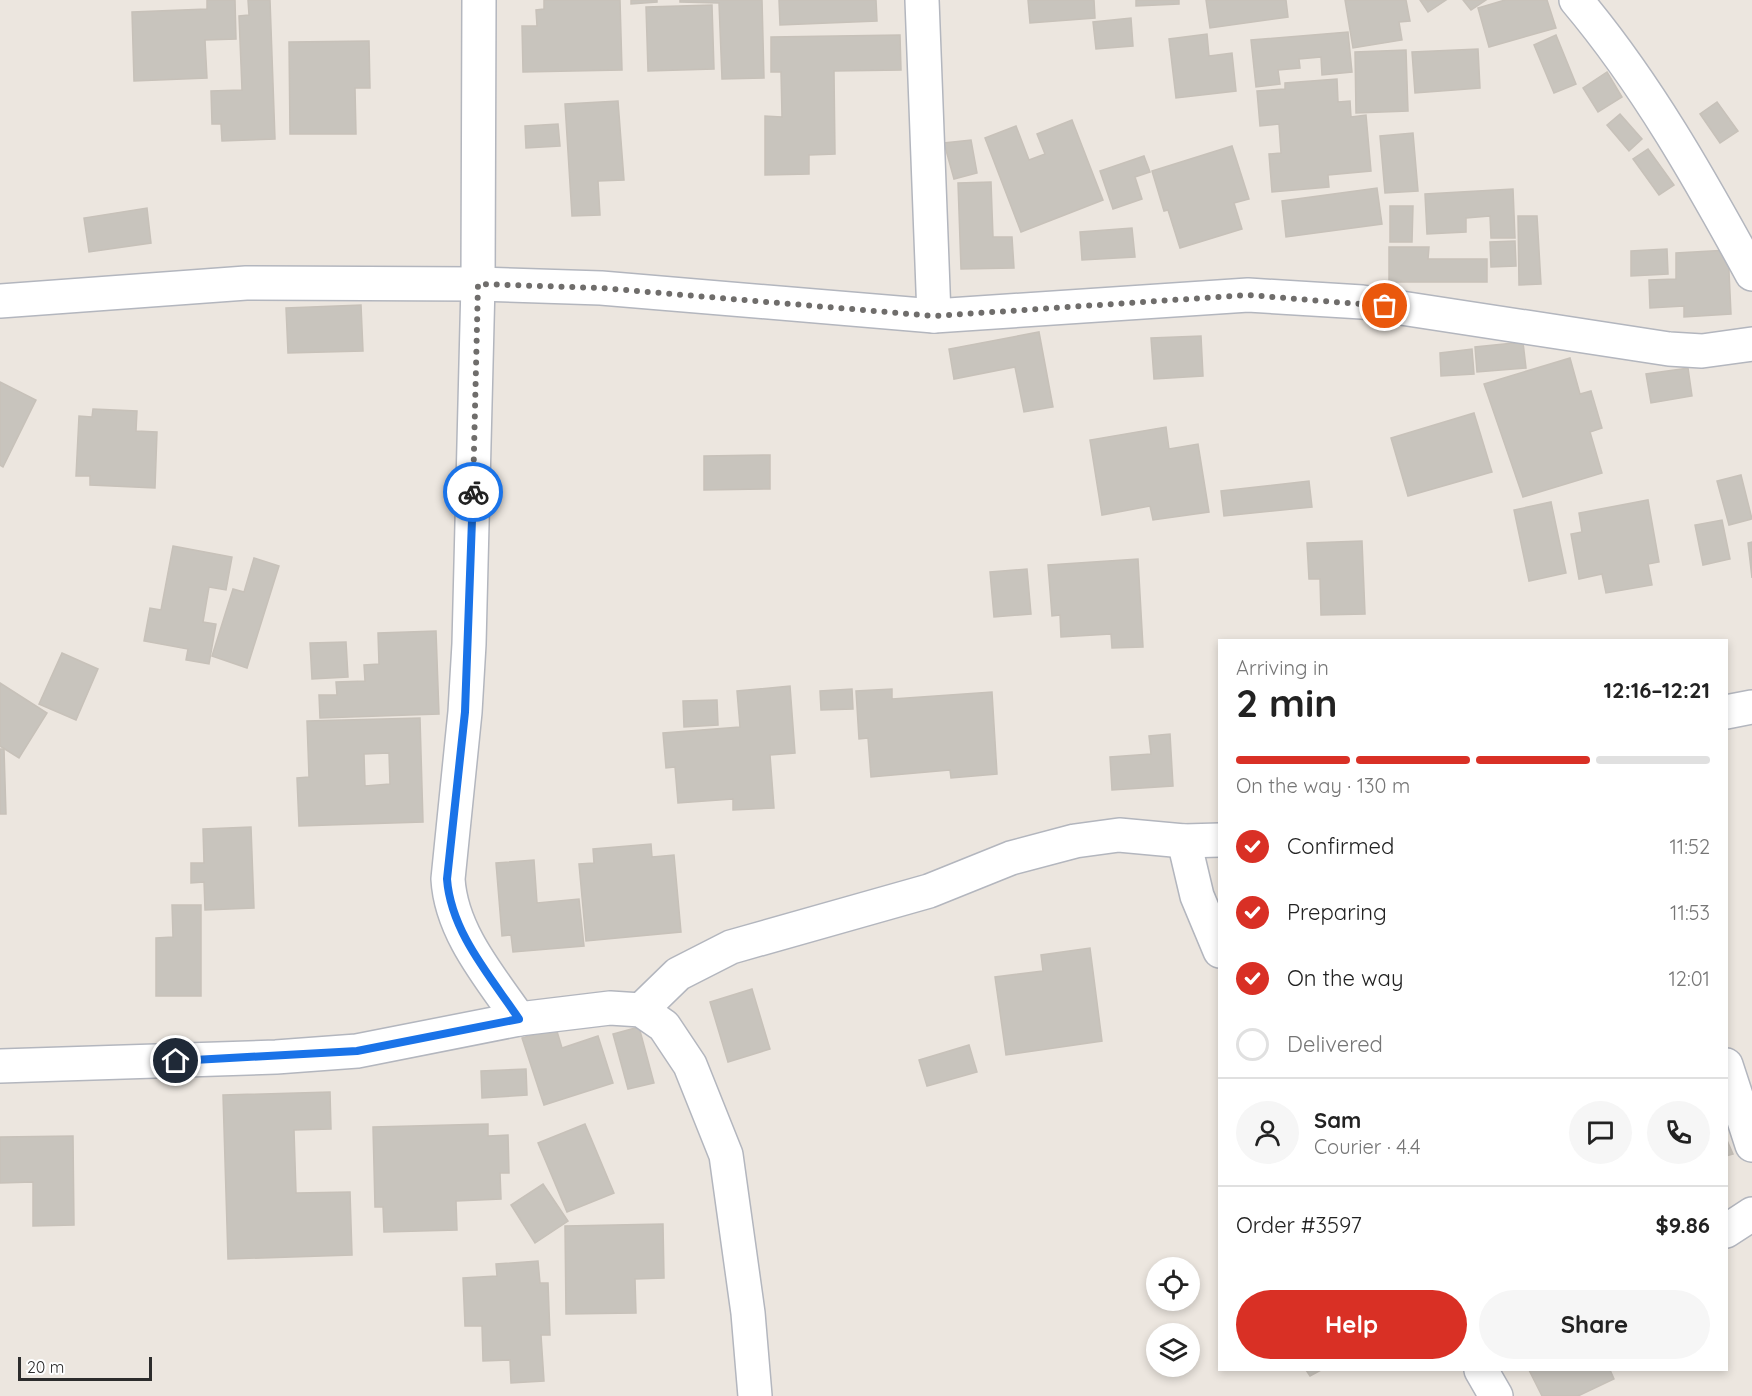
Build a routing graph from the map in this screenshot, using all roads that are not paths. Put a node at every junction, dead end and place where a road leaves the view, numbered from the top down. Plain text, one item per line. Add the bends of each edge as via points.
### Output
1 (479, 0) edge
2 (922, 0) edge
3 (1576, 0) edge
4 (1752, 273) edge
5 (478, 284) junction
6 (0, 300) edge
7 (934, 316) junction
8 (1752, 344) edge
9 (1752, 706) edge
10 (1728, 712) edge
11 (1218, 840) edge
12 (1184, 841) junction
13 (1218, 946) edge
14 (641, 1010) junction
15 (519, 1019) junction
16 (0, 1066) edge
17 (1728, 1071) edge
18 (1752, 1146) edge
19 (1752, 1214) edge
20 (1728, 1230) edge
21 (1482, 1371) edge
22 (755, 1396) edge
23 (1496, 1396) edge

1 - 5 street
2 - 7 street
3 - 4 street via 1608,39 1699,177
5 - 6 street via 246,283
5 - 7 street via 601,288
5 - 15 street via 466,701 447,879 449,902 462,931
7 - 8 street via 1248,295 1362,302 1669,349 1702,351
9 - 10 street
11 - 12 street
12 - 13 street via 1197,896
12 - 14 street via 1119,836 1011,858 929,891 731,947 678,974
14 - 15 street via 610,1008
14 - 22 street via 664,1026 690,1065 726,1155
15 - 16 street via 357,1051
17 - 18 street
19 - 20 street
21 - 23 street

